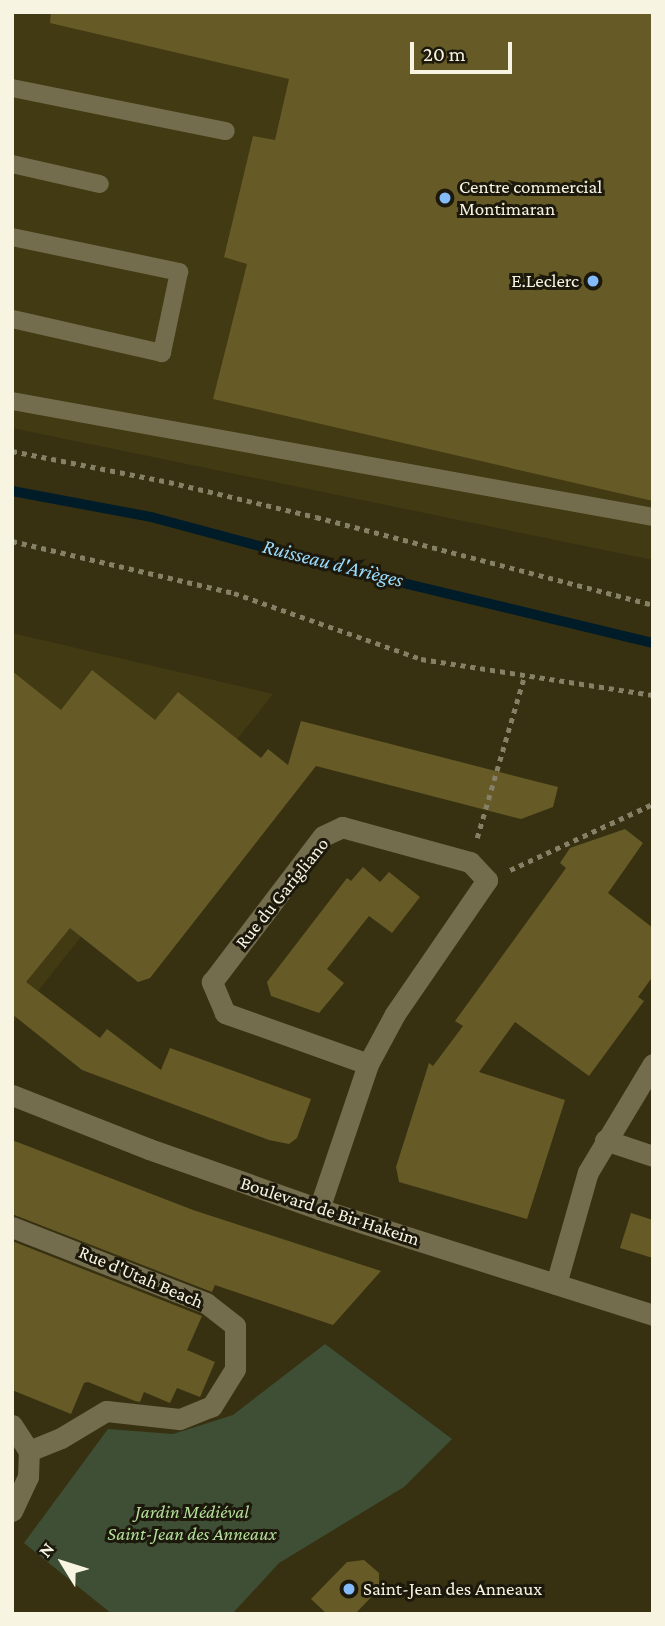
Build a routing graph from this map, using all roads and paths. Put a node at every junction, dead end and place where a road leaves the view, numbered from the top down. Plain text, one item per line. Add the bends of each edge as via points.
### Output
1 (12, 88) edge
2 (226, 131) dead end
3 (12, 164) edge
4 (100, 184) dead end
5 (12, 237) edge
6 (12, 319) edge
7 (12, 401) edge
8 (12, 451) edge
9 (653, 517) edge
10 (12, 541) edge
11 (653, 605) edge
12 (524, 677) junction
13 (653, 695) edge
14 (653, 804) edge
15 (470, 862) junction
16 (486, 880) junction
17 (368, 1064) junction
18 (653, 1064) edge
19 (12, 1095) edge
20 (605, 1140) junction
21 (653, 1156) edge
22 (319, 1209) junction
23 (12, 1227) edge
24 (556, 1284) junction
25 (653, 1315) edge
26 (12, 1424) edge
27 (29, 1451) junction
28 (12, 1511) edge

1 - 2 lane
3 - 4 lane
5 - 6 lane via 179,272 162,353
7 - 9 lane
8 - 11 path via 316,517
10 - 12 path via 234,593 421,659
12 - 13 path
12 - 15 path
14 - 16 path
15 - 16 street
15 - 17 street, Rue du Garigliano via 342,827 323,836 212,982 225,1013
16 - 17 street via 395,1014
17 - 22 street
18 - 20 street
19 - 22 street, Boulevard de Bir Hakeim
20 - 21 street
20 - 24 street via 588,1172
22 - 24 street, Boulevard de Bir Hakeim
23 - 27 street, Rue d'Utah Beach via 206,1303 235,1326 235,1369 212,1406 179,1419 106,1411
24 - 25 street, Boulevard de Bir Hakeim
26 - 27 street
27 - 28 street via 28,1477

